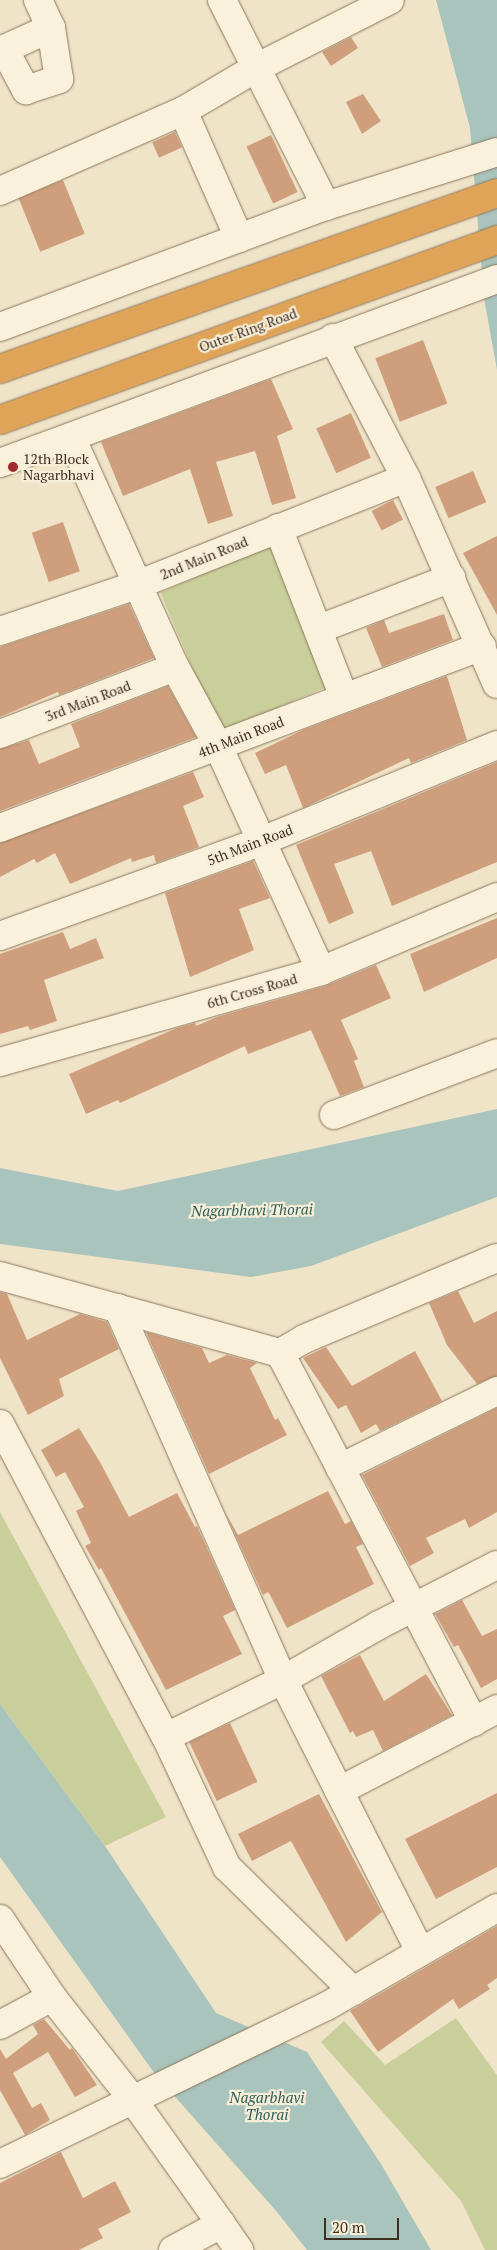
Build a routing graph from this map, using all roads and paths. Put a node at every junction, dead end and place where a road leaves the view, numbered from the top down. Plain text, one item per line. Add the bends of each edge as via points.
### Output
1 (38, 0) edge
2 (222, 0) edge
3 (390, 0) edge
4 (51, 28) junction
5 (2, 50) edge
6 (256, 68) junction
7 (183, 111) junction
8 (497, 152) edge
9 (0, 191) edge
10 (497, 192) edge
11 (326, 206) junction
12 (239, 238) junction
13 (497, 240) edge
14 (485, 283) edge
15 (0, 327) edge
16 (333, 338) junction
17 (0, 369) edge
18 (0, 420) edge
19 (71, 437) junction
20 (0, 463) edge
21 (406, 478) junction
22 (278, 528) junction
23 (451, 578) junction
24 (137, 585) junction
25 (320, 629) junction
26 (0, 631) edge
27 (482, 646) junction
28 (176, 668) junction
29 (497, 684) edge
30 (344, 697) junction
31 (0, 734) edge
32 (497, 745) edge
33 (218, 746) junction
34 (0, 828) edge
35 (262, 841) junction
36 (497, 897) edge
37 (0, 936) edge
38 (321, 971) junction
39 (497, 1053) edge
40 (0, 1062) edge
41 (334, 1115) dead end
42 (497, 1258) edge
43 (0, 1276) edge
44 (118, 1308) junction
45 (280, 1353) junction
46 (497, 1390) edge
47 (0, 1424) edge
48 (340, 1468) junction
49 (497, 1565) edge
50 (413, 1607) junction
51 (283, 1680) junction
52 (485, 1716) edge
53 (166, 1736) junction
54 (339, 1791) junction
55 (497, 1908) edge
56 (0, 1919) edge
57 (420, 1950) junction
58 (353, 1991) junction
59 (52, 1997) junction
60 (0, 2025) edge
61 (144, 2095) junction
62 (0, 2164) edge
63 (221, 2224) junction
64 (173, 2250) edge
65 (239, 2250) edge

1 - 4 street
2 - 6 street
3 - 6 street
4 - 5 street
4 - 5 street via 59,79 26,90
6 - 7 street
6 - 11 street
7 - 9 street
7 - 12 street
8 - 11 street
10 - 17 highway
11 - 12 street
12 - 15 street
13 - 18 highway, Outer Ring Road
14 - 16 street
16 - 19 street
16 - 21 street
19 - 20 street
19 - 24 street
21 - 22 street, 2nd Main Road
21 - 23 street
22 - 24 street, 2nd Main Road
22 - 25 street
23 - 25 street
23 - 27 street
24 - 26 street, 2nd Main Road
24 - 28 street
25 - 30 street
27 - 29 street
27 - 30 street, 4th Main Road
28 - 31 street, 3rd Main Road
28 - 33 street
30 - 33 street, 4th Main Road
32 - 35 street, 5th Main Road
33 - 34 street, 4th Main Road
33 - 35 street
35 - 37 street, 5th Main Road
35 - 38 street
36 - 38 street, 6th Cross Road
38 - 40 street, 6th Cross Road
39 - 41 street
42 - 45 street
43 - 44 street
44 - 45 street
44 - 51 street
45 - 48 street
46 - 48 street
47 - 53 street
48 - 50 street
49 - 50 street
50 - 51 street
50 - 52 street
51 - 53 street
51 - 54 street
52 - 54 street
53 - 58 street via 227,1867
54 - 57 street
55 - 57 street
56 - 59 street
57 - 58 street
58 - 61 street
59 - 60 street
59 - 61 street
61 - 62 street
61 - 63 street
63 - 64 street
63 - 65 street

